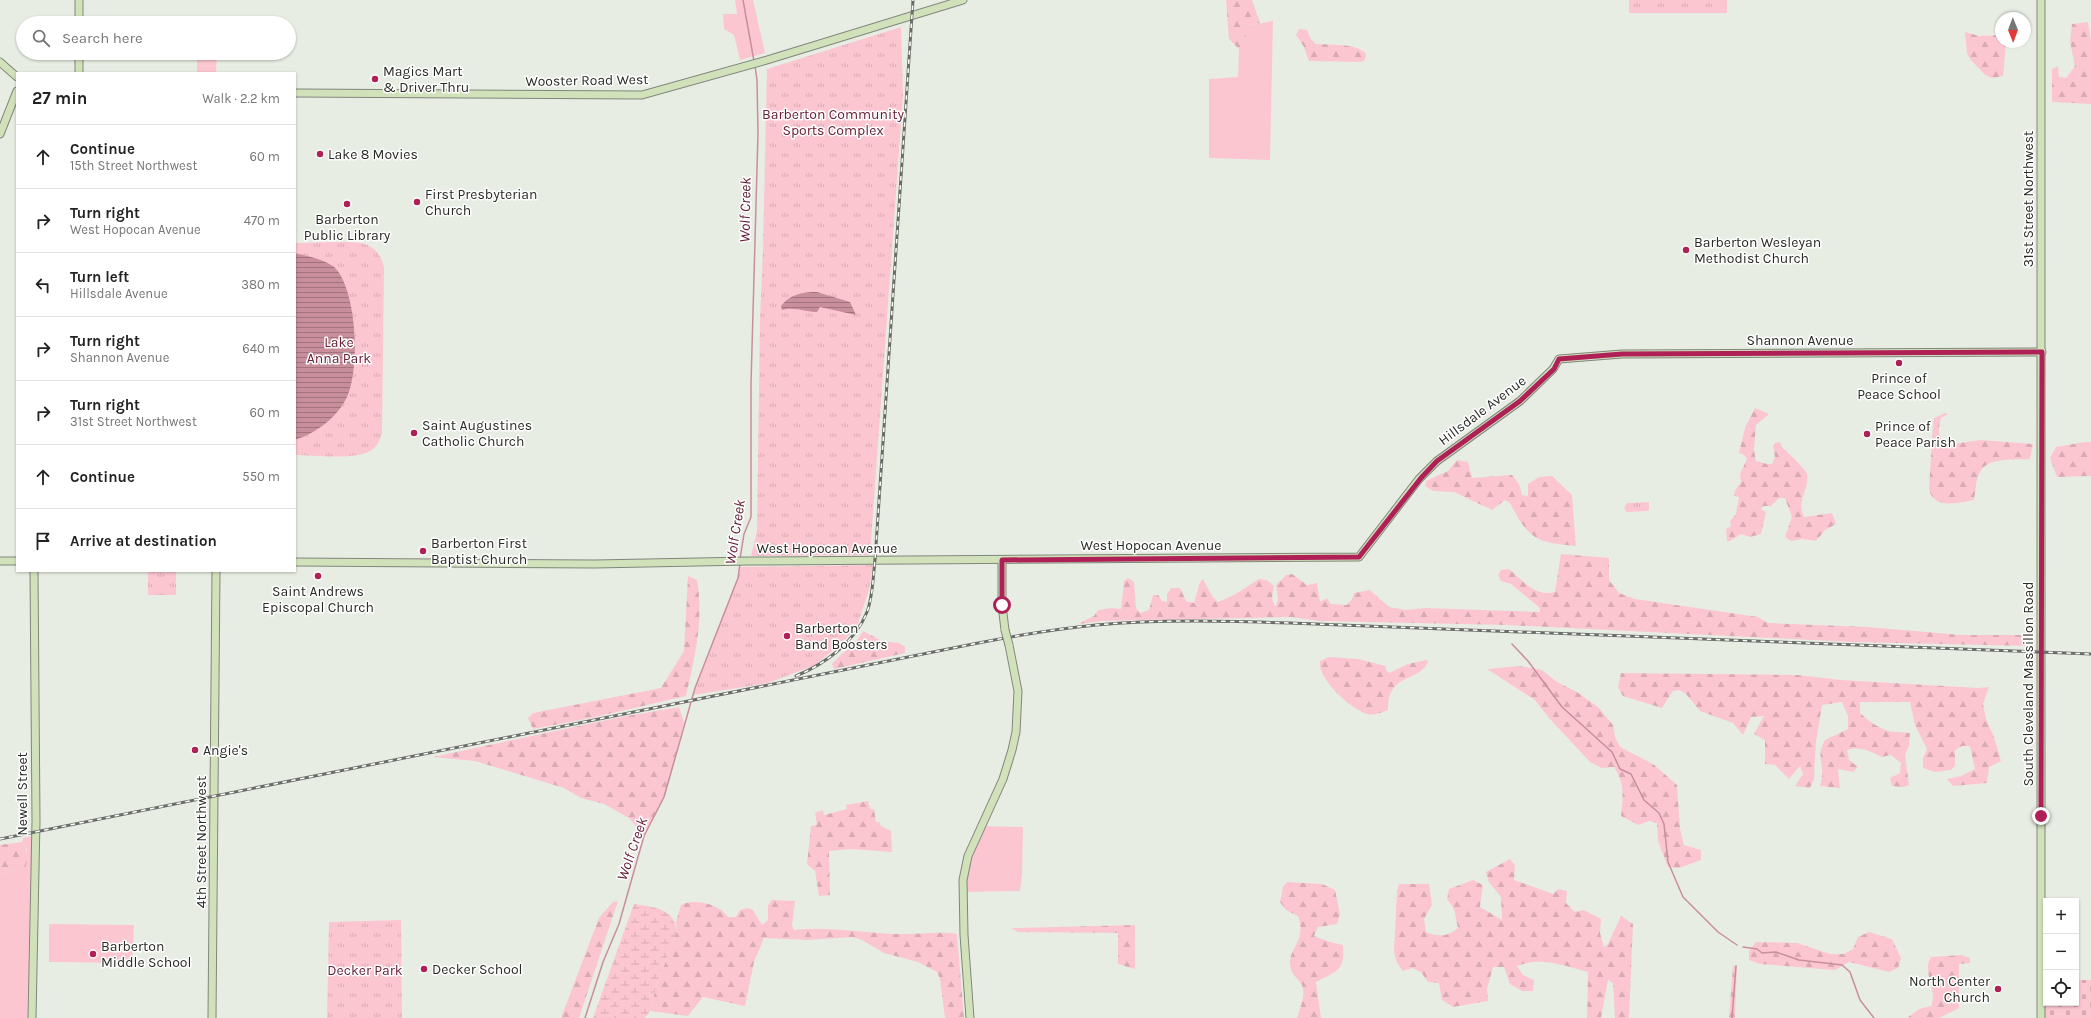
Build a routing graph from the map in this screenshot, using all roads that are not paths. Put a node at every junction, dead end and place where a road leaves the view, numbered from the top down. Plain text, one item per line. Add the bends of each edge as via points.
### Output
1 (79, 0) edge
2 (963, 0) edge
3 (2041, 0) edge
4 (79, 16) edge
5 (79, 60) edge
6 (0, 62) edge
7 (79, 72) edge
8 (16, 76) edge
9 (296, 93) edge
10 (16, 94) edge
11 (0, 134) edge
12 (2042, 352) junction
13 (1559, 359) joint
14 (2042, 398) joint
15 (1359, 557) joint
16 (1002, 560) junction
17 (0, 561) edge
18 (16, 561) edge
19 (296, 562) edge
20 (34, 572) edge
21 (216, 572) edge
22 (32, 1018) edge
23 (212, 1018) edge
24 (970, 1018) edge
25 (2041, 1018) edge

1 - 4 street
2 - 9 street, Wooster Road West via 642,96
3 - 12 street, 31st Street Northwest
5 - 7 street
6 - 8 street
10 - 11 street
12 - 13 street, Shannon Avenue via 1622,354
12 - 14 street, 31st Street Northwest
13 - 15 street, Hillsdale Avenue via 1554,369 1520,401 1437,461
14 - 25 street, South Cleveland Massillon Road
15 - 16 street, West Hopocan Avenue
16 - 19 street, West Hopocan Avenue via 595,564
16 - 24 street, bridge via 1002,605 1018,691 1018,711 1012,750 1003,779 968,856 963,880
17 - 18 street
20 - 22 street, Newell Street via 36,821
21 - 23 street, 4th Street Northwest

